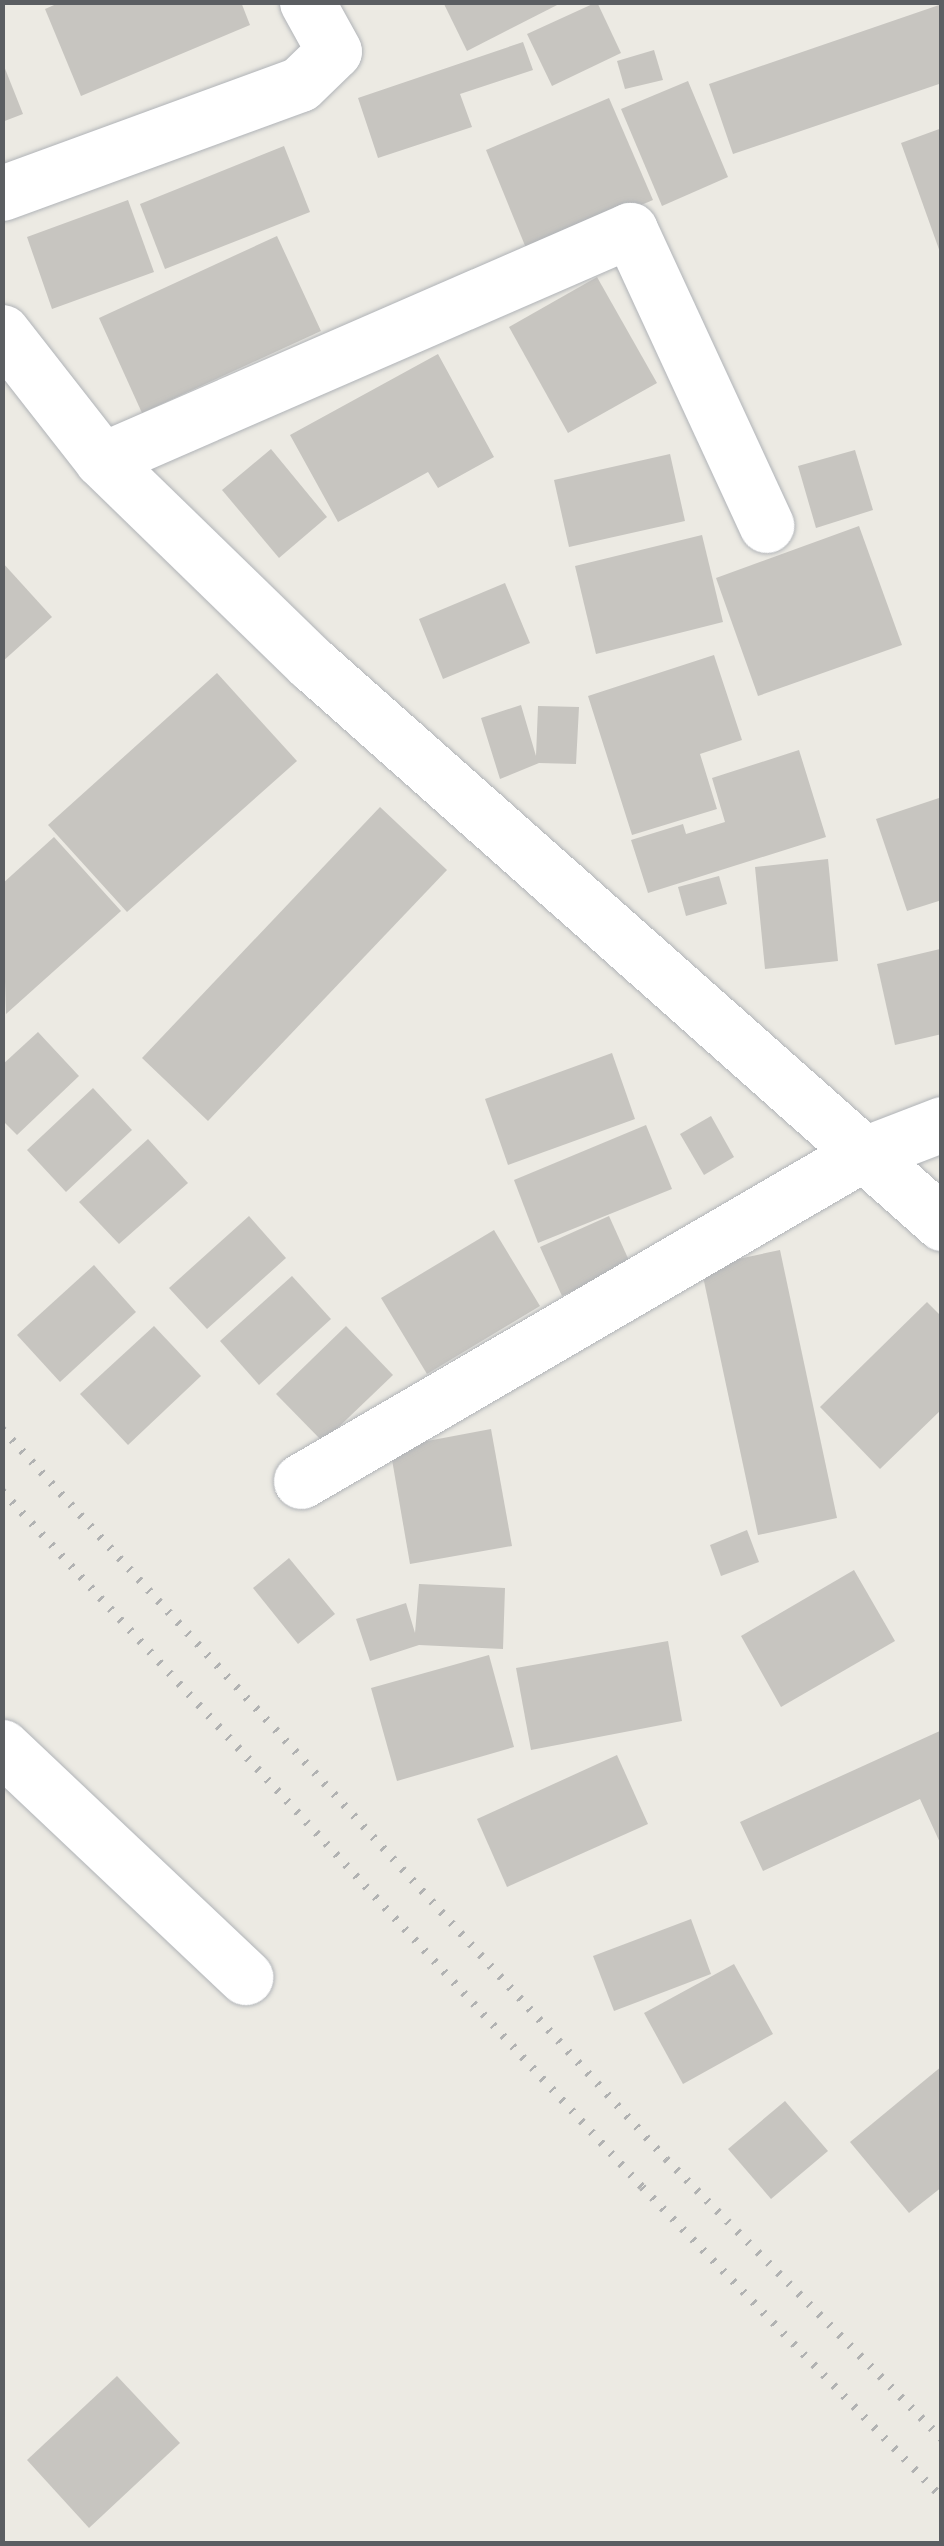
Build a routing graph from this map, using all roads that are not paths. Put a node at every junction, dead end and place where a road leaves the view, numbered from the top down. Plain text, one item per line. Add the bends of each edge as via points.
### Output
1 (308, 2) edge
2 (2, 193) edge
3 (2, 332) edge
4 (102, 460) junction
5 (766, 525) dead end
6 (942, 1124) edge
7 (859, 1156) junction
8 (942, 1223) edge
9 (301, 1481) dead end
10 (2, 1747) edge
11 (246, 1976) dead end

1 - 2 street via 334,51 300,84
3 - 4 street
4 - 5 street via 630,230
4 - 7 street via 311,663
6 - 7 street
7 - 8 street
7 - 9 street
10 - 11 street

